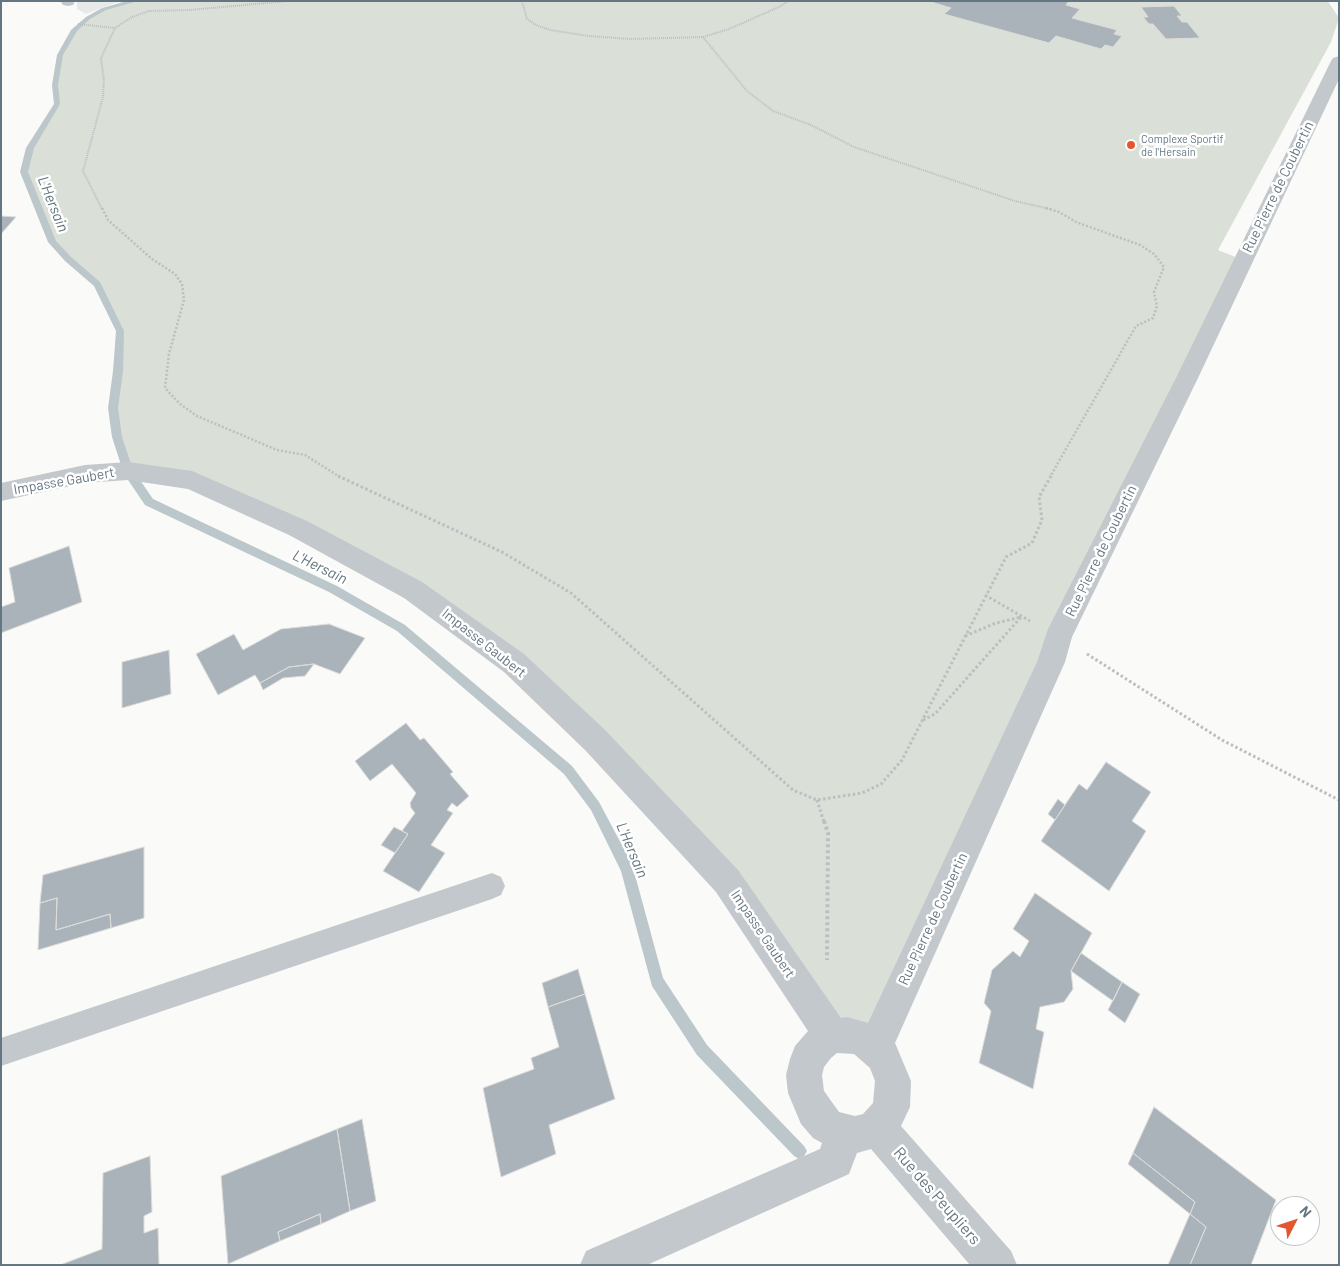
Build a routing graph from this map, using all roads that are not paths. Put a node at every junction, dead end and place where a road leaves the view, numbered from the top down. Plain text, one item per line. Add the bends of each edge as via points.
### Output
1 (1339, 61) edge
2 (1, 492) edge
3 (492, 886) dead end
4 (832, 1036) junction
5 (875, 1047) junction
6 (1, 1052) edge
7 (860, 1130) junction
8 (600, 1265) edge
9 (997, 1265) edge

1 - 5 street, Rue Pierre de Coubertin via 1058,637 1051,662
2 - 4 street, Impasse Gaubert via 85,474 128,470 192,480 298,528 413,590 514,663 595,740 727,880
3 - 6 lane
4 - 5 street via 861,1038
4 - 7 street via 818,1045 808,1059 804,1075 806,1093 814,1111 826,1125
5 - 7 street via 886,1062 893,1081 891,1107
7 - 8 street via 836,1161
7 - 9 street, Rue des Peupliers

